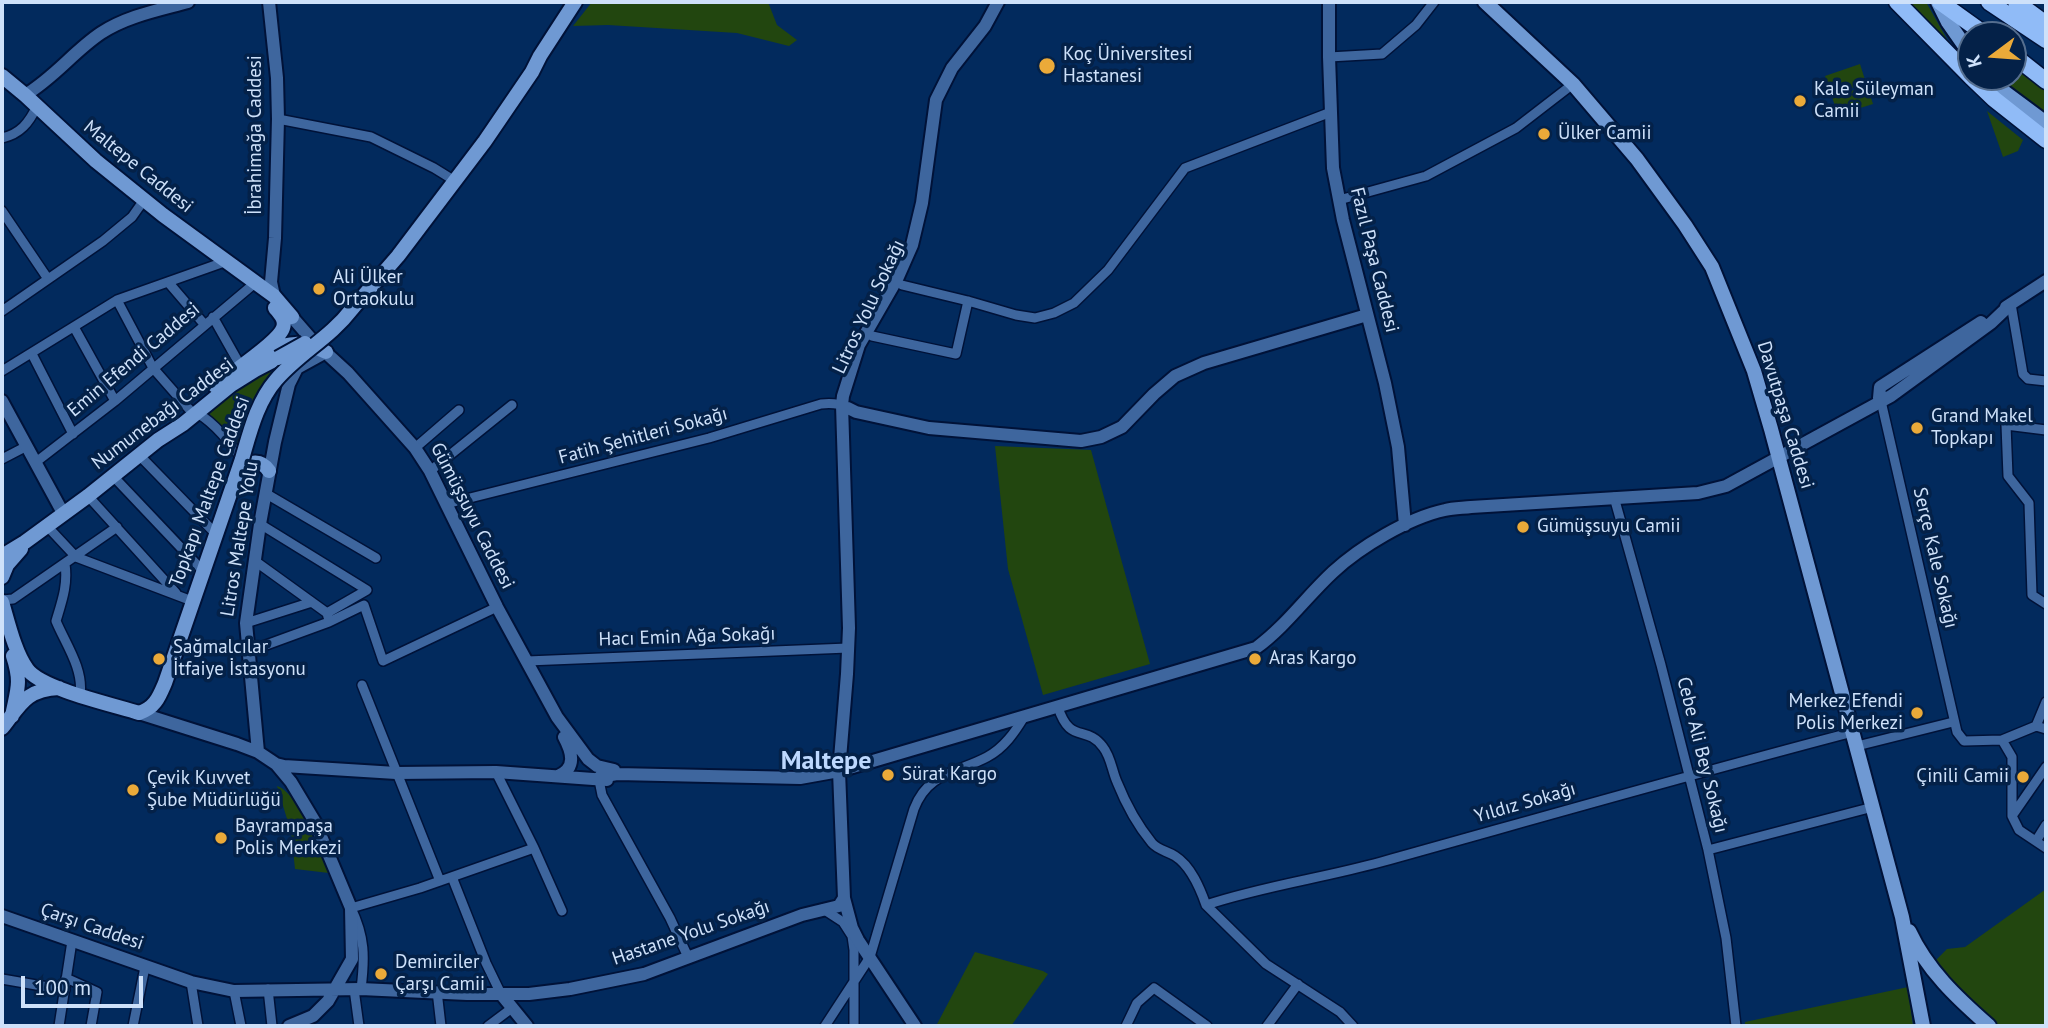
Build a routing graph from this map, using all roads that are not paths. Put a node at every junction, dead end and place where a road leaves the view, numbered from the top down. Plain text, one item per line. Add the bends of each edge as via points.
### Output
1 (188, 2) edge
2 (270, 2) edge
3 (575, 2) edge
4 (583, 2) edge
5 (998, 2) edge
6 (1005, 2) edge
7 (1329, 2) edge
8 (1434, 2) edge
9 (1485, 2) edge
10 (1897, 2) edge
11 (1939, 2) edge
12 (1989, 2) edge
13 (2018, 2) edge
14 (2046, 16) edge
15 (1966, 21) edge
16 (2046, 24) edge
17 (1957, 35) edge
18 (2046, 40) edge
19 (1329, 57) junction
20 (1957, 63) edge
21 (2027, 66) edge
22 (532, 72) junction
23 (2, 76) edge
24 (2046, 81) edge
25 (1573, 84) junction
26 (1986, 91) edge
27 (2001, 91) edge
28 (2003, 91) edge
29 (25, 95) junction
30 (939, 102) junction
31 (37, 106) junction
32 (1331, 112) junction
33 (278, 119) junction
34 (2046, 122) edge
35 (2046, 132) edge
36 (2, 138) edge
37 (2046, 140) edge
38 (455, 181) junction
39 (144, 200) junction
40 (1339, 200) junction
41 (2, 211) edge
42 (227, 261) junction
43 (272, 267) junction
44 (48, 279) junction
45 (2046, 281) edge
46 (168, 282) junction
47 (255, 283) junction
48 (902, 285) junction
49 (274, 296) junction
50 (117, 300) junction
51 (968, 301) junction
52 (2011, 304) junction
53 (352, 309) junction
54 (2, 311) edge
55 (1367, 315) junction
56 (212, 317) junction
57 (292, 317) joint
58 (204, 324) junction
59 (74, 327) junction
60 (872, 336) junction
61 (264, 350) junction
62 (326, 352) junction
63 (32, 354) junction
64 (240, 365) junction
65 (153, 368) junction
66 (2, 371) edge
67 (2046, 381) edge
68 (2, 401) edge
69 (115, 401) junction
70 (1881, 401) junction
71 (512, 405) dead end
72 (845, 406) junction
73 (459, 410) dead end
74 (193, 411) junction
75 (2046, 430) edge
76 (73, 434) junction
77 (27, 446) junction
78 (415, 448) junction
79 (140, 456) junction
80 (1779, 458) junction
81 (2, 459) edge
82 (36, 463) junction
83 (241, 464) junction
84 (269, 471) junction
85 (429, 471) junction
86 (113, 476) junction
87 (265, 493) junction
88 (88, 496) junction
89 (1614, 497) junction
90 (446, 504) junction
91 (63, 513) junction
92 (260, 524) junction
93 (1405, 524) junction
94 (47, 526) junction
95 (117, 527) junction
96 (215, 533) junction
97 (25, 542) junction
98 (3, 551) edge
99 (76, 557) junction
100 (376, 558) dead end
101 (255, 561) junction
102 (65, 564) junction
103 (203, 571) junction
104 (2, 577) edge
105 (178, 594) junction
106 (2, 601) edge
107 (192, 601) junction
108 (312, 602) junction
109 (2046, 604) edge
110 (497, 607) junction
111 (328, 617) junction
112 (246, 623) junction
113 (2, 625) edge
114 (851, 648) junction
115 (247, 652) junction
116 (527, 661) junction
117 (362, 685) dead end
118 (61, 688) junction
119 (80, 695) junction
120 (2046, 702) edge
121 (1058, 707) junction
122 (139, 713) junction
123 (12, 716) junction
124 (557, 717) junction
125 (1024, 717) junction
126 (1954, 722) junction
127 (2036, 726) junction
128 (2, 728) edge
129 (2046, 729) edge
130 (1855, 739) junction
131 (2002, 740) junction
132 (258, 752) junction
133 (276, 764) junction
134 (2046, 766) edge
135 (839, 771) junction
136 (496, 772) junction
137 (396, 773) junction
138 (1689, 775) junction
139 (558, 776) junction
140 (688, 777) junction
141 (599, 780) junction
142 (1873, 807) junction
143 (2012, 816) junction
144 (2046, 825) edge
145 (2036, 841) junction
146 (534, 848) junction
147 (2046, 848) edge
148 (1708, 850) junction
149 (452, 877) junction
150 (440, 881) junction
151 (844, 898) junction
152 (1206, 905) junction
153 (351, 908) junction
154 (823, 909) junction
155 (562, 911) dead end
156 (2, 916) edge
157 (1902, 917) junction
158 (72, 941) junction
159 (862, 952) junction
160 (688, 957) junction
161 (145, 967) junction
162 (66, 978) junction
163 (2, 979) edge
164 (1916, 980) junction
165 (191, 982) junction
166 (1942, 983) junction
167 (853, 984) junction
168 (1298, 984) junction
169 (268, 989) junction
170 (357, 989) junction
171 (65, 990) junction
172 (334, 990) junction
173 (234, 991) junction
174 (437, 991) junction
175 (501, 994) junction
176 (512, 1008) junction
177 (314, 1021) edge
178 (59, 1026) edge
179 (91, 1026) edge
180 (132, 1026) edge
181 (198, 1026) edge
182 (241, 1026) edge
183 (272, 1026) edge
184 (289, 1026) edge
185 (359, 1026) edge
186 (441, 1026) edge
187 (488, 1026) edge
188 (527, 1026) edge
189 (825, 1026) edge
190 (854, 1026) edge
191 (915, 1026) edge
192 (1126, 1026) edge
193 (1207, 1026) edge
194 (1267, 1026) edge
195 (1353, 1026) edge
196 (1737, 1026) edge
197 (1923, 1026) edge
198 (1989, 1026) edge

1 - 29 main road via 120,22
2 - 33 main road, İbrahimağa Caddesi
3 - 22 main road, Topkapı Maltepe Caddesi
4 - 22 main road, Topkapı Maltepe Caddesi
5 - 30 main road, Litros Yolu Sokağı via 952,68
6 - 30 main road, Litros Yolu Sokağı
7 - 19 main road, Fazıl Paşa Caddesi
8 - 19 street via 1416,25 1382,54
9 - 25 main road, Davutpaşa Caddesi
10 - 20 highway
11 - 15 highway
11 - 17 main road
12 - 18 highway
13 - 14 highway
13 - 16 highway
19 - 32 main road, Fazıl Paşa Caddesi
21 - 24 highway
22 - 38 main road, Topkapı Maltepe Caddesi
23 - 29 main road, Maltepe Caddesi
25 - 40 street via 1516,128 1426,176
25 - 80 main road, Davutpaşa Caddesi via 1658,186 1712,267 1754,371
26 - 37 highway
27 - 35 main road
28 - 34 main road
29 - 31 main road, Maltepe Caddesi
30 - 48 main road, Litros Yolu Sokağı via 929,210
30 - 72 main road, Litros Yolu Sokağı via 918,226 897,279 859,345 842,396
31 - 36 street via 22,129
31 - 39 main road, Maltepe Caddesi
32 - 40 main road, Fazıl Paşa Caddesi via 1332,168
32 - 51 street via 1185,168 1108,270 1074,303 1035,318
33 - 38 street via 371,137
33 - 43 main road, İbrahimağa Caddesi
38 - 53 main road, Topkapı Maltepe Caddesi
39 - 42 main road, Maltepe Caddesi
39 - 44 street via 132,217
40 - 55 main road, Fazıl Paşa Caddesi
41 - 44 street
42 - 46 street
42 - 47 main road, Maltepe Caddesi
43 - 47 main road
43 - 49 main road, İbrahimağa Caddesi
44 - 54 street
45 - 52 main road
46 - 50 street
46 - 58 street
47 - 49 main road
47 - 56 street, Emin Efendi Caddesi
47 - 61 main road via 284,325
48 - 51 street
48 - 60 main road, Litros Yolu Sokağı
49 - 57 main road
50 - 59 street
50 - 65 street
51 - 60 street via 956,354
52 - 67 street via 2023,374
52 - 70 main road via 1880,387
53 - 74 main road, Numunebağı Caddesi, bridge via 296,350 255,370
53 - 83 main road, Topkapı Maltepe Caddesi, bridge via 275,380 259,407
55 - 72 main road via 1204,363 1175,376 1122,427 1081,441 929,428
55 - 93 main road, Fazıl Paşa Caddesi via 1398,447
56 - 58 street, Emin Efendi Caddesi
56 - 64 street
57 - 62 main road, Gümüşsuyu Caddesi
58 - 65 street, Emin Efendi Caddesi
59 - 63 street
59 - 69 street
60 - 72 main road, Litros Yolu Sokağı
61 - 62 main road via 294,343
61 - 64 main road
62 - 78 main road, Gümüşsuyu Caddesi
62 - 84 main road, Litros Maltepe Yolu via 297,368 289,384
63 - 66 street
63 - 76 street
64 - 74 main road
65 - 69 street, Emin Efendi Caddesi
65 - 74 street
68 - 77 main road
69 - 76 street, Emin Efendi Caddesi
70 - 80 main road
70 - 126 street, Serçe Kale Sokağı
71 - 85 street
72 - 90 street, Fatih Şehitleri Sokağı via 821,404 709,438
72 - 114 main road, Litros Yolu Sokağı via 855,567
73 - 78 street
74 - 79 main road, Numunebağı Caddesi
74 - 83 street via 222,435
75 - 109 street via 2006,425 2008,476 2029,503 2032,595
76 - 82 street, Emin Efendi Caddesi
77 - 81 street
77 - 82 main road
78 - 85 main road, Gümüşsuyu Caddesi
79 - 86 main road, Numunebağı Caddesi
79 - 96 street
80 - 89 main road via 1726,486 1698,493
80 - 130 main road, Davutpaşa Caddesi
82 - 91 main road
83 - 84 main road via 260,463
83 - 96 main road, Topkapı Maltepe Caddesi
84 - 87 main road, Litros Maltepe Yolu
85 - 90 main road, Gümüşsuyu Caddesi
86 - 88 main road, Numunebağı Caddesi
86 - 103 street
87 - 92 main road, Litros Maltepe Yolu
87 - 100 street
88 - 91 main road, Numunebağı Caddesi
88 - 95 street
89 - 93 main road via 1443,510
89 - 138 street, Cebe Ali Bey Sokağı
90 - 110 main road, Gümüşsuyu Caddesi
91 - 94 main road, Numunebağı Caddesi
92 - 101 main road, Litros Maltepe Yolu
92 - 111 street via 367,590
93 - 121 main road via 1360,549 1276,634 1256,648
94 - 97 main road, Numunebağı Caddesi
94 - 99 street
95 - 99 street
95 - 105 street
96 - 103 main road, Topkapı Maltepe Caddesi
97 - 98 main road, Numunebağı Caddesi
97 - 104 main road
99 - 102 street
99 - 105 street
101 - 108 street
101 - 112 main road, Litros Maltepe Yolu
102 - 106 street via 13,599
102 - 119 street via 66,590 56,621 79,673
103 - 107 main road, Topkapı Maltepe Caddesi
105 - 107 street
106 - 118 main road via 27,669 34,677
107 - 122 main road, Topkapı Maltepe Caddesi via 159,698
108 - 111 street
108 - 112 street
110 - 111 street via 383,661 364,605
110 - 116 main road, Gümüşsuyu Caddesi
111 - 115 street
112 - 115 main road, Litros Maltepe Yolu
113 - 123 main road via 19,678
114 - 116 street, Hacı Emin Ağa Sokağı
114 - 135 main road, Litros Yolu Sokağı via 849,745
115 - 132 main road, Litros Maltepe Yolu
116 - 124 main road, Gümüşsuyu Caddesi
117 - 137 street
118 - 119 main road
118 - 123 main road via 26,698
119 - 122 main road
120 - 127 street
121 - 125 main road
121 - 152 street via 1070,730 1099,741 1144,831 1159,849 1186,866
122 - 132 main road
123 - 128 main road
124 - 139 main road via 572,760 569,769
124 - 140 main road via 581,752 597,766
125 - 135 main road
125 - 159 street via 998,750 922,791
126 - 130 street
126 - 131 street via 1964,741
127 - 129 street
127 - 131 street
130 - 138 street, Yıldız Sokağı
130 - 142 main road, Davutpaşa Caddesi
131 - 143 street via 2012,757
132 - 133 main road
133 - 137 main road
133 - 153 main road via 315,822
134 - 143 street
135 - 140 main road via 800,778
135 - 151 main road, Litros Yolu Sokağı
136 - 137 main road
136 - 139 main road
136 - 146 street
137 - 150 street
138 - 148 street, Cebe Ali Bey Sokağı
138 - 152 street, Yıldız Sokağı via 1350,870
139 - 141 main road
140 - 141 main road via 617,774
141 - 160 street via 602,794
142 - 148 street
142 - 157 main road, Davutpaşa Caddesi
143 - 145 street via 2019,830
144 - 145 street
145 - 147 street
146 - 149 street
146 - 155 street
148 - 196 street, Cebe Ali Bey Sokağı
149 - 150 street
149 - 175 street
150 - 153 street
151 - 154 main road, Hastane Yolu Sokağı via 839,906
151 - 159 main road, Litros Yolu Sokağı
152 - 168 street via 1266,964
153 - 170 street via 363,940 364,969
153 - 172 main road via 352,959
154 - 159 street via 847,926
154 - 160 main road, Hastane Yolu Sokağı
156 - 158 main road, Çarşı Caddesi
157 - 164 main road, Davutpaşa Caddesi
157 - 166 main road, Davutpaşa Caddesi
158 - 161 main road, Çarşı Caddesi
158 - 162 street
159 - 167 street
159 - 167 street
159 - 191 main road, Litros Yolu Sokağı
160 - 175 main road, Hastane Yolu Sokağı via 643,974 570,989
161 - 165 main road, Çarşı Caddesi
161 - 180 street
162 - 171 street
162 - 179 street via 97,992
163 - 171 street
164 - 166 main road via 1927,975
164 - 197 main road, Davutpaşa Caddesi
165 - 173 main road, Çarşı Caddesi
165 - 181 street
166 - 198 main road, Davutpaşa Caddesi
167 - 189 street
167 - 190 street
168 - 194 street
168 - 195 street
169 - 172 main road, Çarşı Caddesi
169 - 173 main road, Çarşı Caddesi
169 - 183 street
170 - 172 main road, Hastane Yolu Sokağı
170 - 174 main road, Hastane Yolu Sokağı
170 - 185 street
171 - 178 street
172 - 177 main road
173 - 182 street
174 - 175 main road, Hastane Yolu Sokağı
174 - 186 street
175 - 176 main road
176 - 187 street
176 - 188 main road
177 - 184 main road
192 - 193 street via 1137,1003 1154,988

